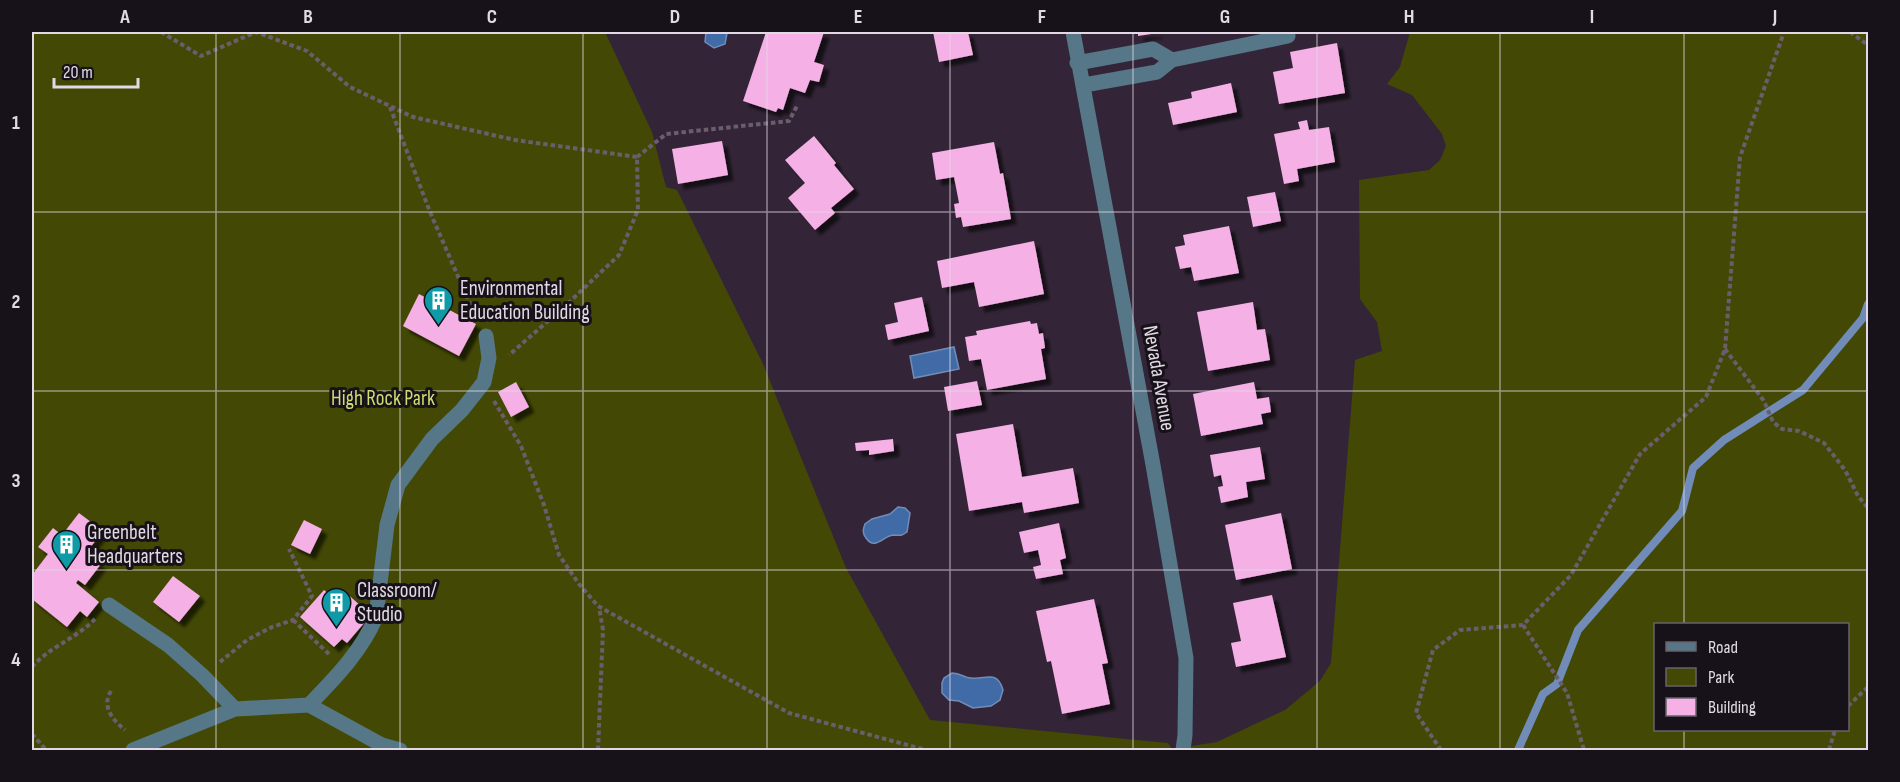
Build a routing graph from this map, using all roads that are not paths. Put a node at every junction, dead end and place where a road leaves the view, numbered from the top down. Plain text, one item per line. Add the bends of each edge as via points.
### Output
1 (1073, 32) edge
2 (1288, 36) dead end
3 (1172, 60) junction
4 (1077, 63) junction
5 (1084, 85) junction
6 (486, 336) road end
7 (109, 605) road end
8 (309, 705) junction
9 (235, 708) junction
10 (138, 748) edge
11 (400, 750) edge
12 (1183, 750) edge

1 - 4 street, Nevada Avenue
2 - 3 street
3 - 4 street via 1153,49
3 - 5 street via 1157,72
4 - 5 street, Nevada Avenue
5 - 12 street, Nevada Avenue via 1186,658
6 - 8 street via 489,358 484,382 432,439 398,485 387,525 376,617 362,647
7 - 9 street via 168,645
8 - 9 street
8 - 11 street via 382,745
9 - 10 street

